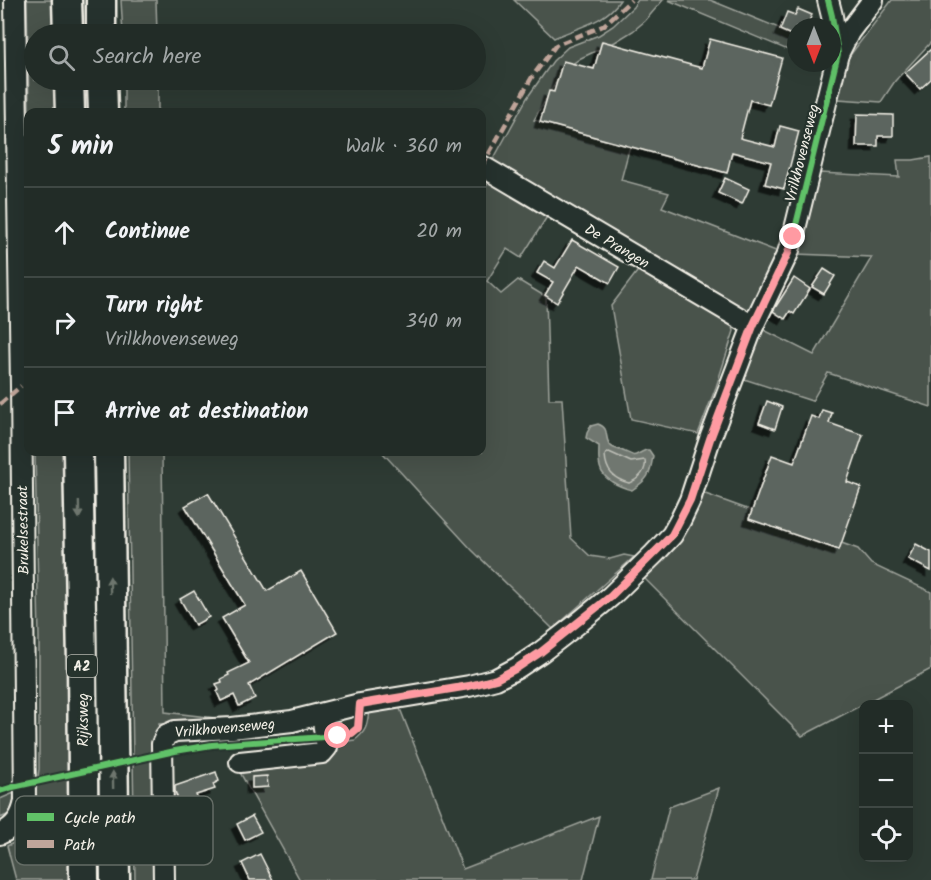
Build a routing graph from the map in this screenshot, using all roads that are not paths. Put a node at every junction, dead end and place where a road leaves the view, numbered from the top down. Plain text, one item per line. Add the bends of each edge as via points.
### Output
1 (15, 0) edge
2 (67, 0) edge
3 (101, 0) edge
4 (828, 0) edge
5 (873, 0) edge
6 (832, 18) edge
7 (68, 24) edge
8 (101, 24) edge
9 (841, 48) edge
10 (834, 72) edge
11 (69, 90) edge
12 (102, 90) edge
13 (70, 108) edge
14 (103, 108) edge
15 (486, 168) edge
16 (753, 326) junction
17 (78, 456) edge
18 (109, 456) edge
19 (322, 715) junction
20 (240, 762) dead end
21 (25, 796) edge
22 (83, 796) edge
23 (114, 796) edge
24 (163, 796) edge
25 (15, 824) edge
26 (0, 834) edge
27 (84, 865) edge
28 (115, 865) edge
29 (164, 865) edge
30 (84, 880) edge
31 (115, 880) edge
32 (164, 880) edge

1 - 21 street, Brukelsestraat
2 - 7 highway
3 - 8 highway
4 - 6 street, Vrilkhovenseweg
5 - 9 street
10 - 16 street, Vrilkhovenseweg via 788,253
11 - 13 highway
12 - 14 highway
15 - 16 street, De Prangen
16 - 19 street, Vrilkhovenseweg via 681,519 672,535 611,596 541,652 496,679 360,704
17 -> 22 highway, Rijksweg / A2
23 -> 18 highway, Rijksweg / A2
19 - 20 street via 327,747 322,753
19 - 24 street, Vrilkhovenseweg via 292,722 166,735 162,744
25 - 26 street, Brukelsestraat
27 -> 30 highway, Rijksweg / A2
31 -> 28 highway, Rijksweg / A2
29 - 32 street, Vrilkhovenseweg

